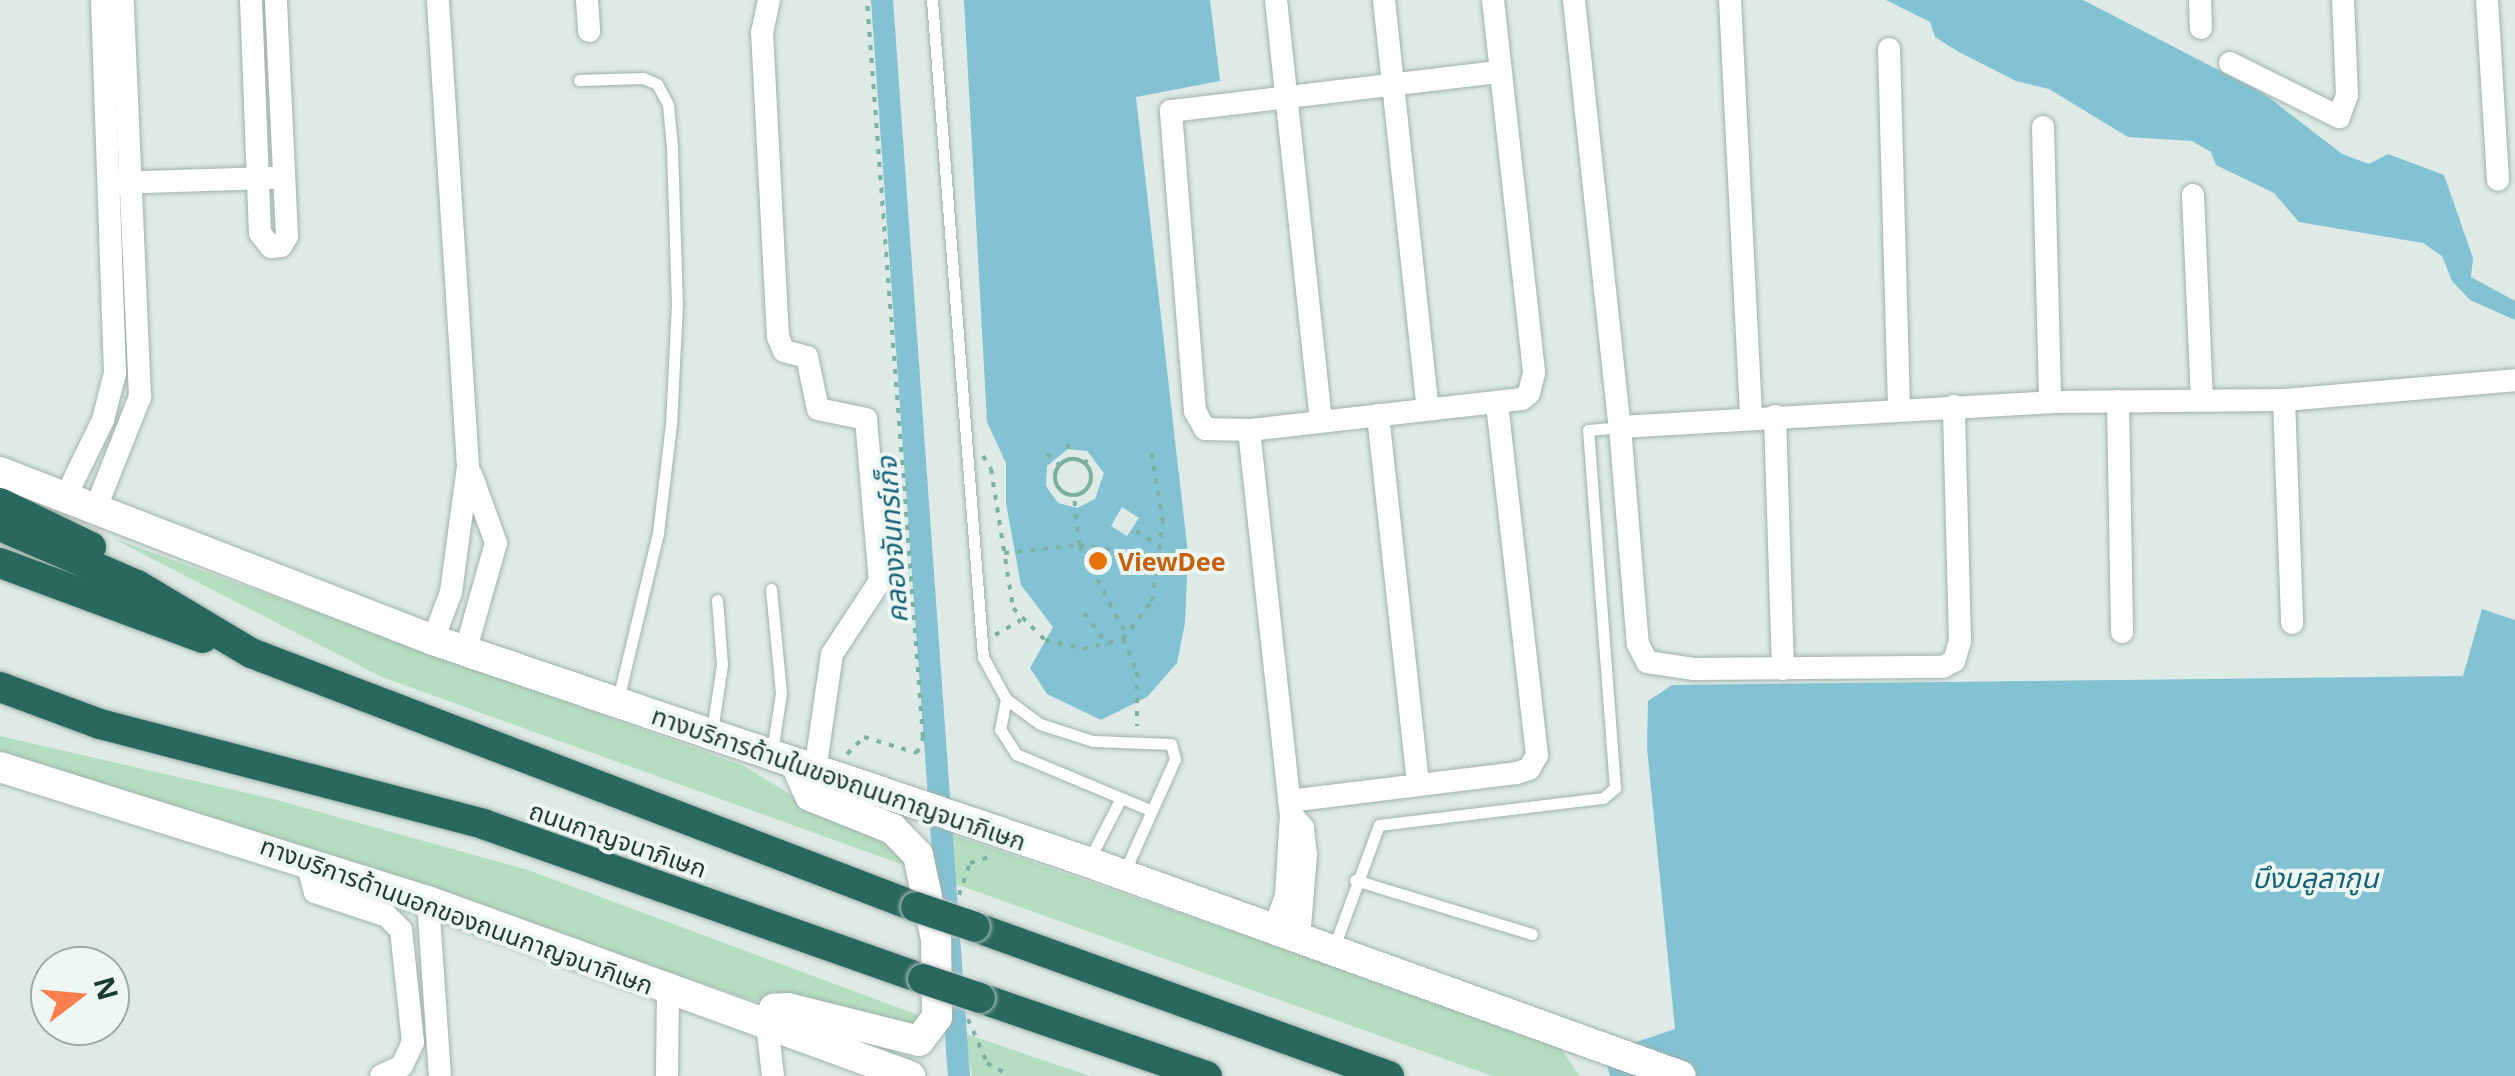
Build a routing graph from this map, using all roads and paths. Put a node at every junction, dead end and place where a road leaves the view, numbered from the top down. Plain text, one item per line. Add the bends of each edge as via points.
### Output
1 (102, 0) edge
2 (123, 0) edge
3 (251, 0) edge
4 (276, 0) edge
5 (438, 0) edge
6 (587, 0) edge
7 (769, 0) edge
8 (867, 0) edge
9 (932, 0) edge
10 (1276, 0) edge
11 (1384, 0) edge
12 (1492, 0) edge
13 (1574, 0) edge
14 (1730, 0) edge
15 (2200, 0) edge
16 (2343, 0) edge
17 (2487, 0) edge
18 (2201, 28) dead end
19 (588, 31) dead end
20 (1889, 49) dead end
21 (2230, 62) dead end
22 (1500, 72) junction
23 (579, 80) dead end
24 (1393, 83) junction
25 (1286, 94) junction
26 (2043, 127) dead end
27 (285, 177) junction
28 (257, 179) junction
29 (2498, 180) dead end
30 (121, 183) junction
31 (2193, 195) dead end
32 (2515, 380) edge
33 (2202, 399) junction
34 (2284, 400) junction
35 (2118, 401) junction
36 (1497, 402) junction
37 (2050, 402) junction
38 (1954, 406) junction
39 (1899, 408) junction
40 (1428, 409) junction
41 (1378, 415) junction
42 (1775, 416) junction
43 (1751, 418) junction
44 (1321, 420) junction
45 (1620, 427) junction
46 (1249, 430) junction
47 (1068, 444) dead end
48 (1151, 450) dead end
49 (1092, 452) dead end
50 (1047, 454) dead end
51 (1070, 460) junction
52 (1084, 464) junction
53 (1060, 465) junction
54 (468, 466) junction
55 (0, 472) edge
56 (1074, 495) junction
57 (64, 500) junction
58 (0, 502) edge
59 (96, 510) junction
60 (0, 526) edge
61 (1136, 531) dead end
62 (1079, 545) junction
63 (1161, 546) junction
64 (1160, 558) junction
65 (0, 563) edge
66 (137, 586) junction
67 (772, 588) dead end
68 (717, 600) dead end
69 (1084, 613) dead end
70 (1021, 620) junction
71 (2292, 623) dead end
72 (2122, 632) dead end
73 (1125, 638) junction
74 (433, 640) junction
75 (980, 640) junction
76 (1108, 646) junction
77 (466, 649) junction
78 (252, 653) junction
79 (1783, 669) junction
80 (0, 688) edge
81 (1006, 699) junction
82 (618, 704) junction
83 (712, 736) junction
84 (1138, 740) junction
85 (805, 767) junction
86 (0, 768) edge
87 (1418, 781) junction
88 (1120, 800) junction
89 (1290, 807) junction
90 (1152, 811) junction
91 (1088, 862) junction
92 (1123, 875) junction
93 (1356, 880) junction
94 (359, 892) junction
95 (428, 901) junction
96 (1286, 934) junction
97 (1532, 934) dead end
98 (1332, 951) junction
99 (668, 990) junction
100 (767, 1024) junction
101 (381, 1076) edge
102 (440, 1076) edge
103 (667, 1076) edge
104 (773, 1076) edge
105 (910, 1076) edge
106 (1207, 1076) edge
107 (1389, 1076) edge
108 (1681, 1076) edge

1 - 30 street
2 - 30 street
3 - 28 street
4 - 27 street
5 - 54 street
6 - 19 street
7 - 85 street via 762,32 778,337 784,350 808,356 818,409 861,413 866,420 880,581 832,654
8 - 85 path via 923,737 917,754 856,738
9 - 75 lane
10 - 25 street
11 - 24 street
12 - 22 street
13 - 45 street
14 - 43 street
15 - 18 street
16 - 21 street via 2347,95 2339,117
17 - 29 street
20 - 39 street
22 - 24 street
22 - 36 street via 1534,373 1522,400
23 - 82 lane via 643,78 657,84 668,106 672,147 677,303 670,424 658,534
24 - 25 street
24 - 40 street
25 - 44 street
25 - 46 street via 1183,106 1167,122 1195,411 1205,428
26 - 37 street
27 - 28 street
27 - 28 street via 287,236 281,246 262,243
28 - 30 street
30 - 57 street via 115,372 103,420
30 - 59 street via 140,397
31 - 33 street
32 - 34 street
33 - 34 street
33 - 35 street
34 - 71 street
35 - 37 street
35 - 72 street
36 - 40 street
36 - 87 street via 1537,755 1529,769 1516,772
37 - 38 street
38 - 39 street
38 - 79 street via 1960,641 1954,660 1920,668
39 - 42 street
40 - 41 street
41 - 44 street
41 - 87 street
42 - 43 street
42 - 79 street
43 - 45 street
44 - 46 street
45 - 79 street via 1638,644 1646,662 1662,668
45 - 93 lane via 1588,430 1615,788 1603,798 1378,825
46 - 89 street
47 - 51 path
48 - 63 path via 1162,502
49 - 52 path
50 - 53 path
51 - 52 path
51 - 53 path
52 - 56 path via 1090,483
53 - 56 path via 1058,486
54 - 74 street via 451,592
54 - 77 street via 496,543
55 - 57 main road, ทางบริการด้านในของถนนกาญจนาภิเษก
56 - 62 path
57 - 59 main road, ทางบริการด้านในของถนนกาญจนาภิเษก
58 - 66 highway via 95,550
59 - 74 main road, ทางบริการด้านในของถนนกาญจนาภิเษก
60 - 66 highway, ถนนกาญจนาภิเษก
61 - 63 path
62 - 64 path
62 - 70 path via 1004,553 1010,602
62 - 73 path
63 - 64 path
64 - 73 path via 1152,601
65 - 78 highway, ถนนกาญจนาภิเษก
66 - 78 highway, ถนนกาญจนาภิเษก
67 - 85 lane via 781,693
68 - 83 lane via 722,665
69 - 76 path
70 - 75 path
70 - 76 path via 1045,640 1077,649
73 - 76 path
73 - 84 path via 1137,672
74 - 77 main road, ทางบริการด้านในของถนนกาญจนาภิเษก
75 - 81 lane via 985,665
77 - 82 main road, ทางบริการด้านในของถนนกาญจนาภิเษก
78 - 107 highway, ถนนกาญจนาภิเษก, bridge via 916,907
80 - 106 highway, ถนนกาญจนาภิเษก, bridge via 100,724 482,824
81 - 84 lane via 1040,724 1093,742
81 - 88 lane via 1000,729 1016,754
82 - 83 main road, ทางบริการด้านในของถนนกาญจนาภิเษก
83 - 85 main road, ทางบริการด้านในของถนนกาญจนาภิเษก
84 - 90 lane via 1168,742 1174,750
85 - 91 main road, ทางบริการด้านในของถนนกาญจนาภิเษก
85 - 100 main road via 810,796 893,829 918,855 936,939 936,1017 919,1041 788,1008 774,1009
86 - 94 main road, ทางบริการด้านนอกของถนนกาญจนาภิเษก via 306,859
87 - 89 street
88 - 90 lane
88 - 91 lane
89 - 96 street
90 - 92 lane
91 - 92 main road, ทางบริการด้านในของถนนกาญจนาภิเษก
92 - 96 main road, ทางบริการด้านในของถนนกาญจนาภิเษก
93 - 97 lane
93 - 98 lane
94 - 95 main road, ทางบริการด้านนอกของถนนกาญจนาภิเษก
94 - 101 street via 401,930 414,1042 402,1066
95 - 99 main road, ทางบริการด้านนอกของถนนกาญจนาภิเษก
95 - 102 street
96 - 98 main road, ทางบริการด้านในของถนนกาญจนาภิเษก
98 - 108 main road, ทางบริการด้านในของถนนกาญจนาภิเษก
99 - 100 main road, ทางบริการด้านนอกของถนนกาญจนาภิเษก
99 - 103 street
100 - 104 street
100 - 105 main road, ทางบริการด้านนอกของถนนกาญจนาภิเษก

